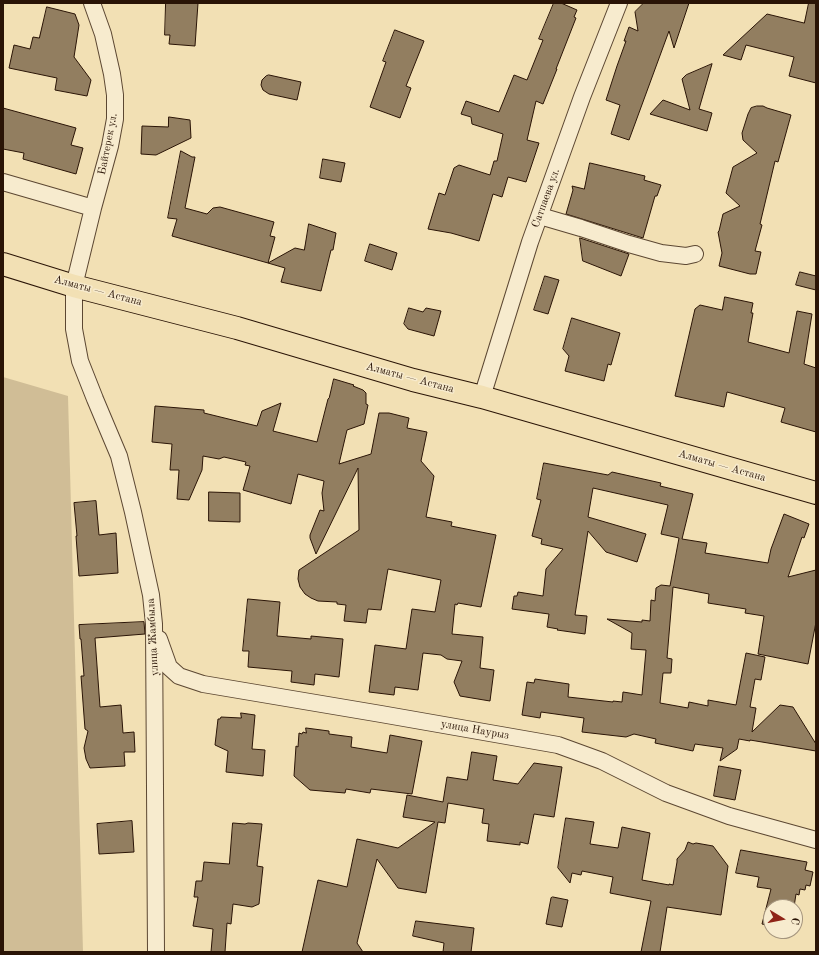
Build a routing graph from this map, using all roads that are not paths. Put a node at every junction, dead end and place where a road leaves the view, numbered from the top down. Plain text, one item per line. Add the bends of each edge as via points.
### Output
1 (92, 3) edge
2 (619, 3) edge
3 (3, 182) edge
4 (93, 208) junction
5 (540, 216) junction
6 (695, 254) dead end
7 (3, 264) edge
8 (74, 286) junction
9 (482, 397) junction
10 (816, 493) edge
11 (154, 624) junction
12 (816, 840) edge
13 (156, 952) edge

1 - 4 street, Байтерек ул. via 103,34 116,95 110,146
2 - 5 street, Сатпаева ул. via 582,97
3 - 4 street
4 - 8 street, Байтерек ул.
5 - 6 street via 661,253 686,256
5 - 9 street, Сатпаева ул.
7 - 8 highway, Алматы — Астана
8 - 9 highway, Алматы — Астана via 236,328 413,380
8 - 11 street, улица Жамбыла via 74,329 80,361 119,456 151,595
9 - 10 highway, Алматы — Астана
11 - 12 street, улица Наурыз via 169,667 179,676 203,684 558,745 602,761 666,793 729,816
11 - 13 street, улица Жамбыла

